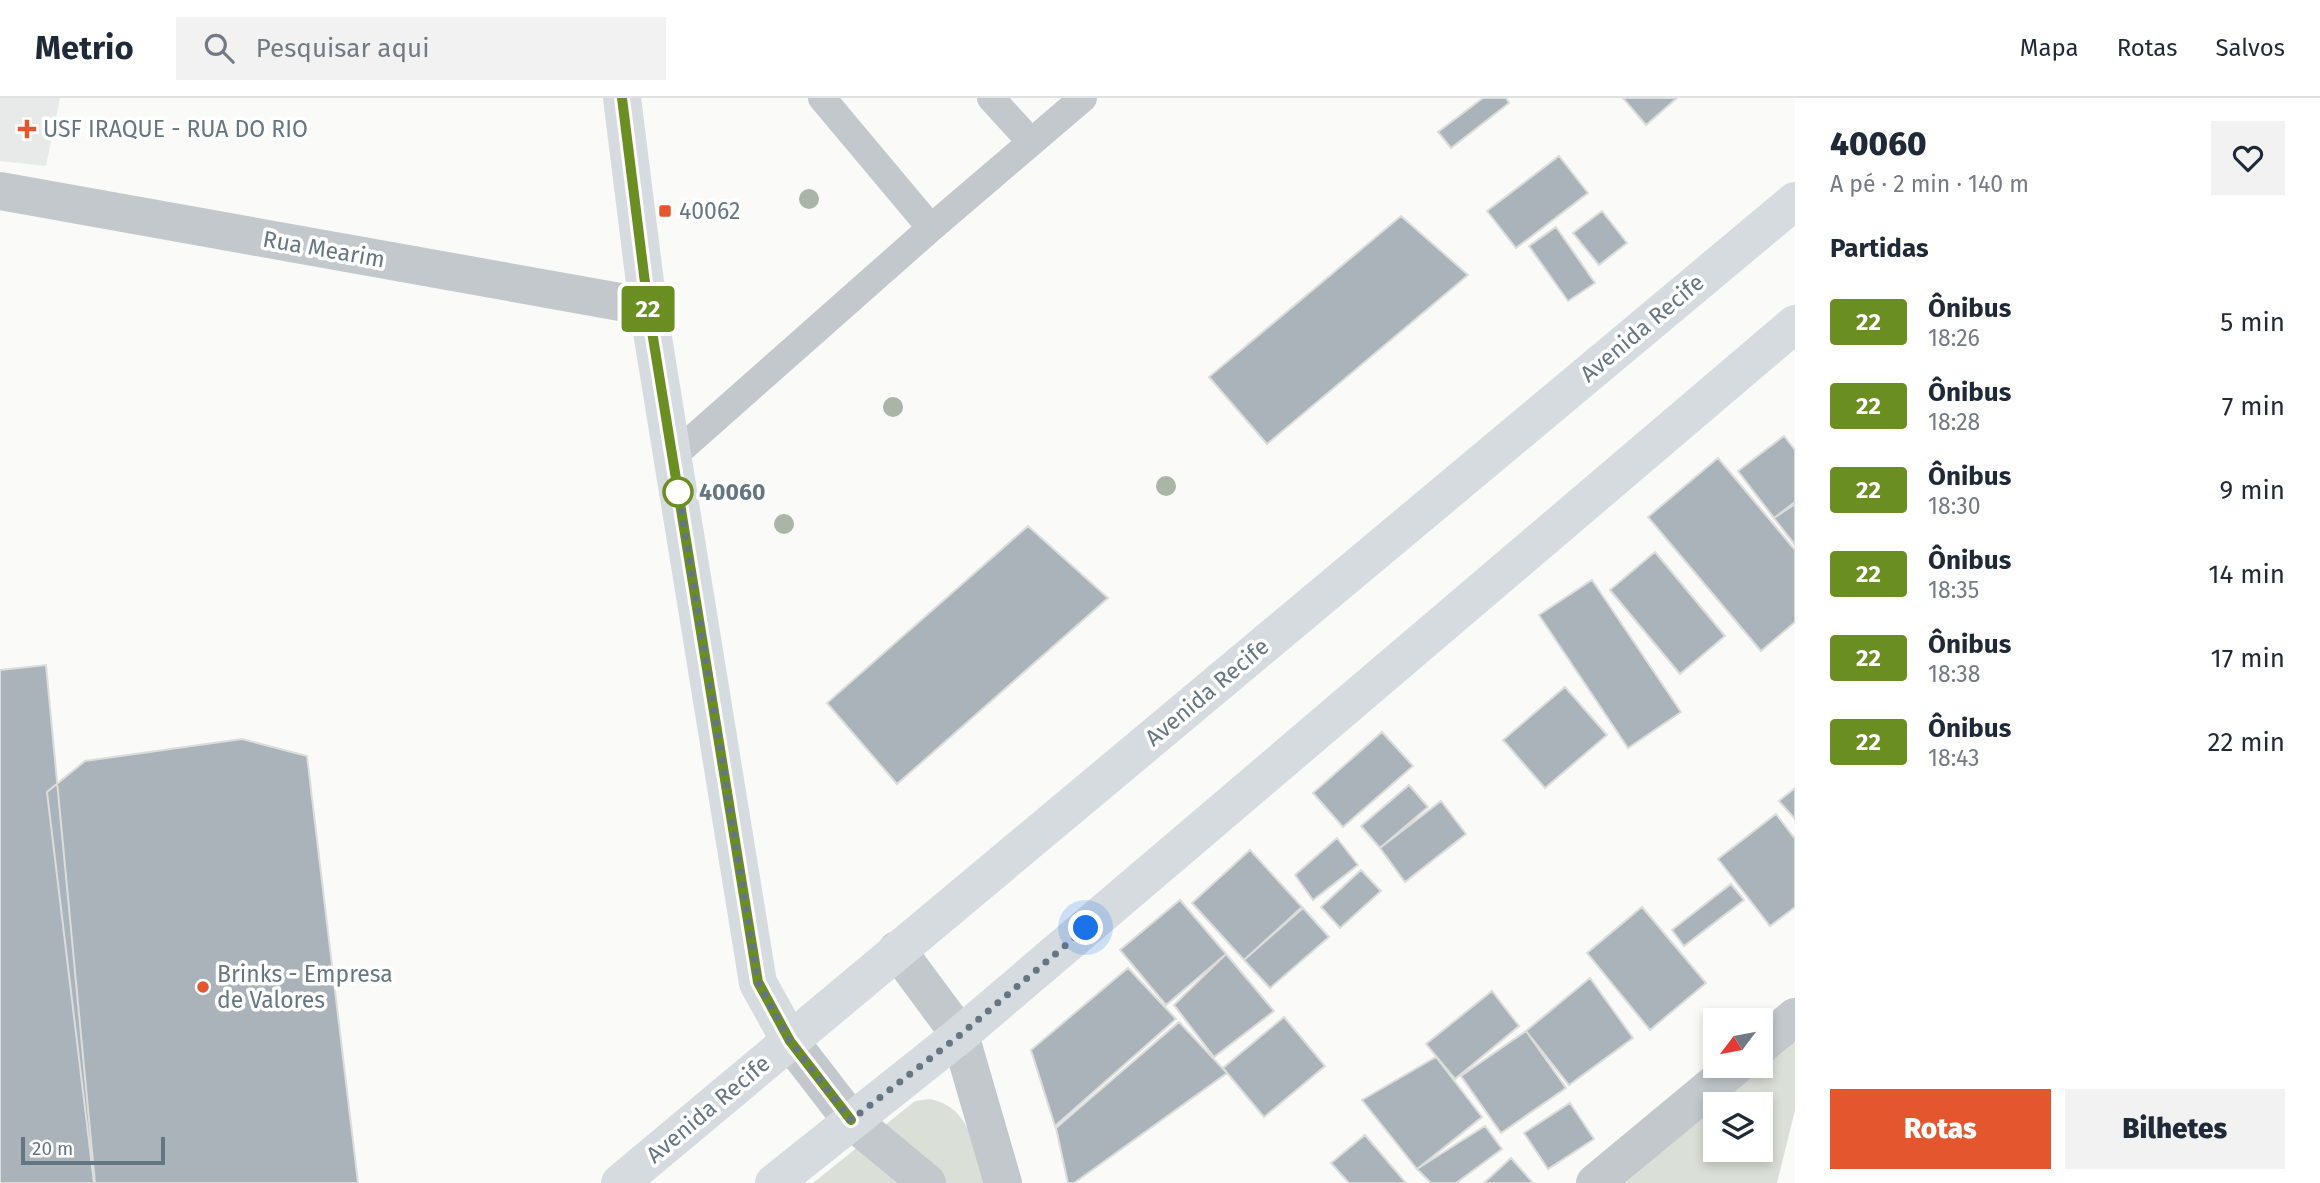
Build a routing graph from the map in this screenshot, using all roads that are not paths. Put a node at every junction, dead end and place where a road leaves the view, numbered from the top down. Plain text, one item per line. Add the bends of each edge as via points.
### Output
1 (622, 98) edge
2 (822, 98) edge
3 (991, 98) edge
4 (1083, 98) edge
5 (1031, 142) junction
6 (0, 191) edge
7 (1795, 201) edge
8 (931, 228) junction
9 (648, 307) junction
10 (1795, 324) edge
11 (672, 457) junction
12 (897, 950) junction
13 (1795, 1017) edge
14 (960, 1035) junction
15 (1773, 1035) edge
16 (790, 1041) junction
17 (1722, 1078) edge
18 (851, 1120) junction
19 (620, 1183) edge
20 (774, 1183) edge
21 (927, 1183) edge
22 (1003, 1183) edge
23 (1595, 1183) edge

1 - 9 main road
2 - 8 lane
3 - 5 lane
4 - 5 lane
5 - 8 lane
6 - 9 street, Rua Mearim
7 - 12 main road, Avenida Recife
8 - 11 lane
9 - 11 main road
10 - 14 main road
11 - 16 main road via 758,982
12 - 14 street
12 - 16 main road, Avenida Recife
13 - 15 street
14 - 18 main road
14 - 22 street
16 - 18 street
16 - 19 main road, Avenida Recife
17 - 23 street
18 - 20 main road
18 - 21 street

